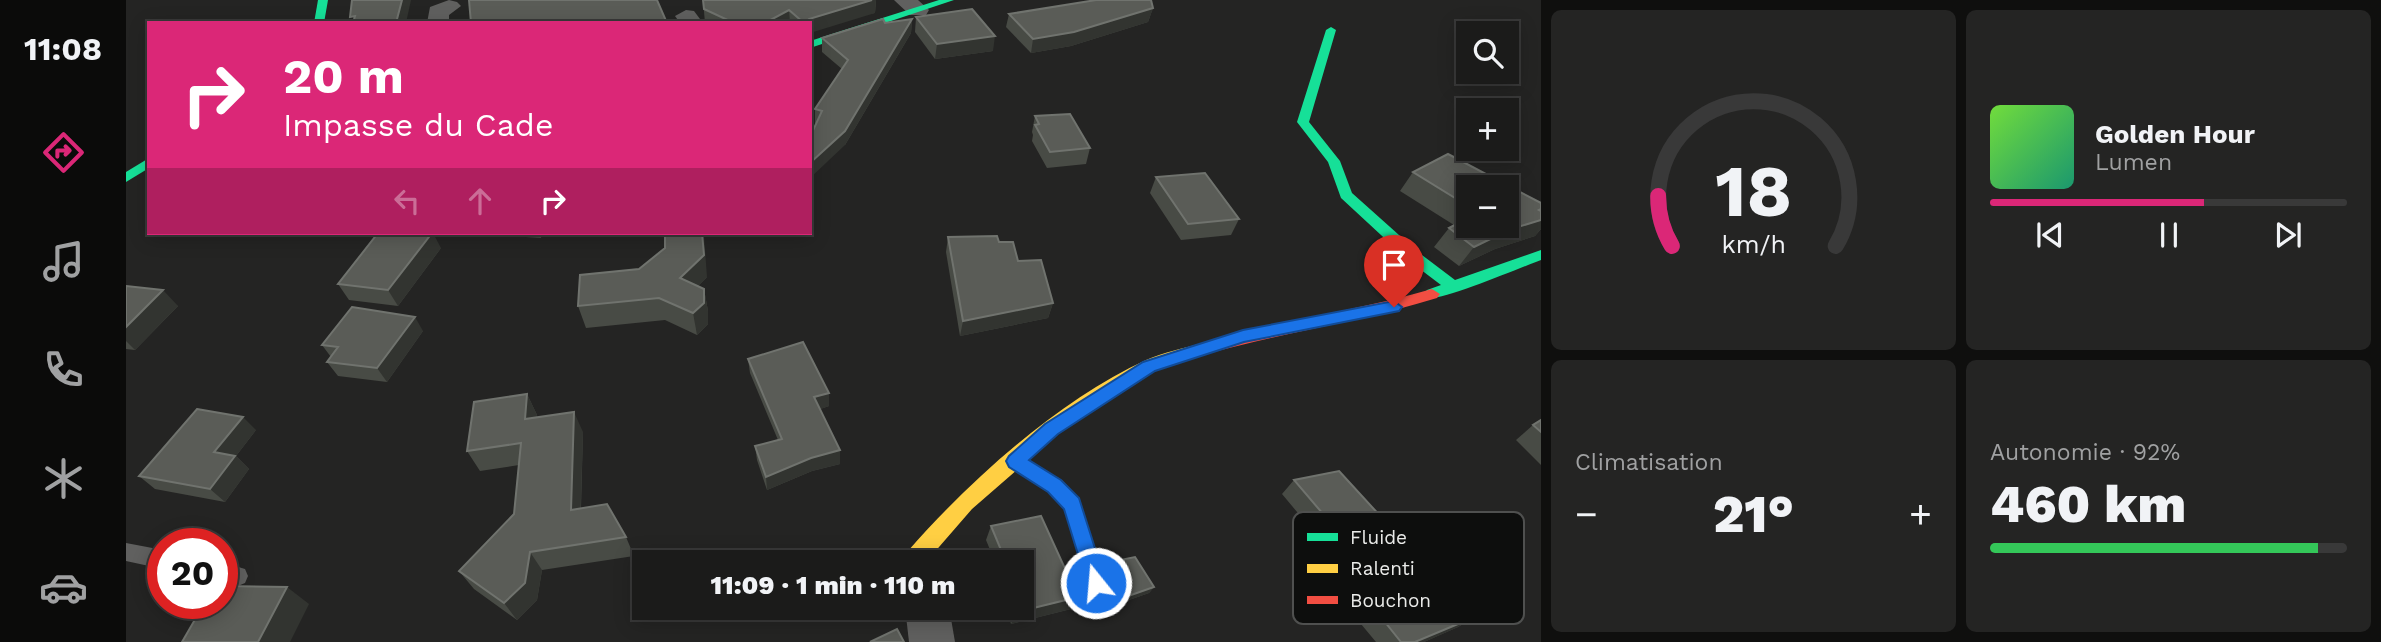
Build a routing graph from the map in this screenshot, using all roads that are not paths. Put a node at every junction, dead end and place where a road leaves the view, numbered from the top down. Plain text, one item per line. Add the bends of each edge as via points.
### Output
1 (323, 0) edge
2 (949, 0) edge
3 (911, 5) edge
4 (319, 21) edge
5 (1331, 30) dead end
6 (812, 44) edge
7 (147, 163) edge
8 (126, 178) edge
9 (1537, 259) edge
10 (1454, 286) junction
11 (1015, 461) junction
12 (921, 550) edge
13 (126, 552) edge
14 (147, 557) edge
15 (1096, 583) dead end
16 (929, 620) edge
17 (932, 642) edge

1 - 4 street
2 - 3 street
3 - 6 street
5 - 10 street via 1303,122 1334,161 1346,195
7 - 8 street
9 - 10 street
10 - 11 street via 1394,307 1243,336 1149,366 1052,429
11 - 12 street via 947,518
11 - 15 lane via 1055,486 1072,504
13 - 14 lane
16 - 17 street

